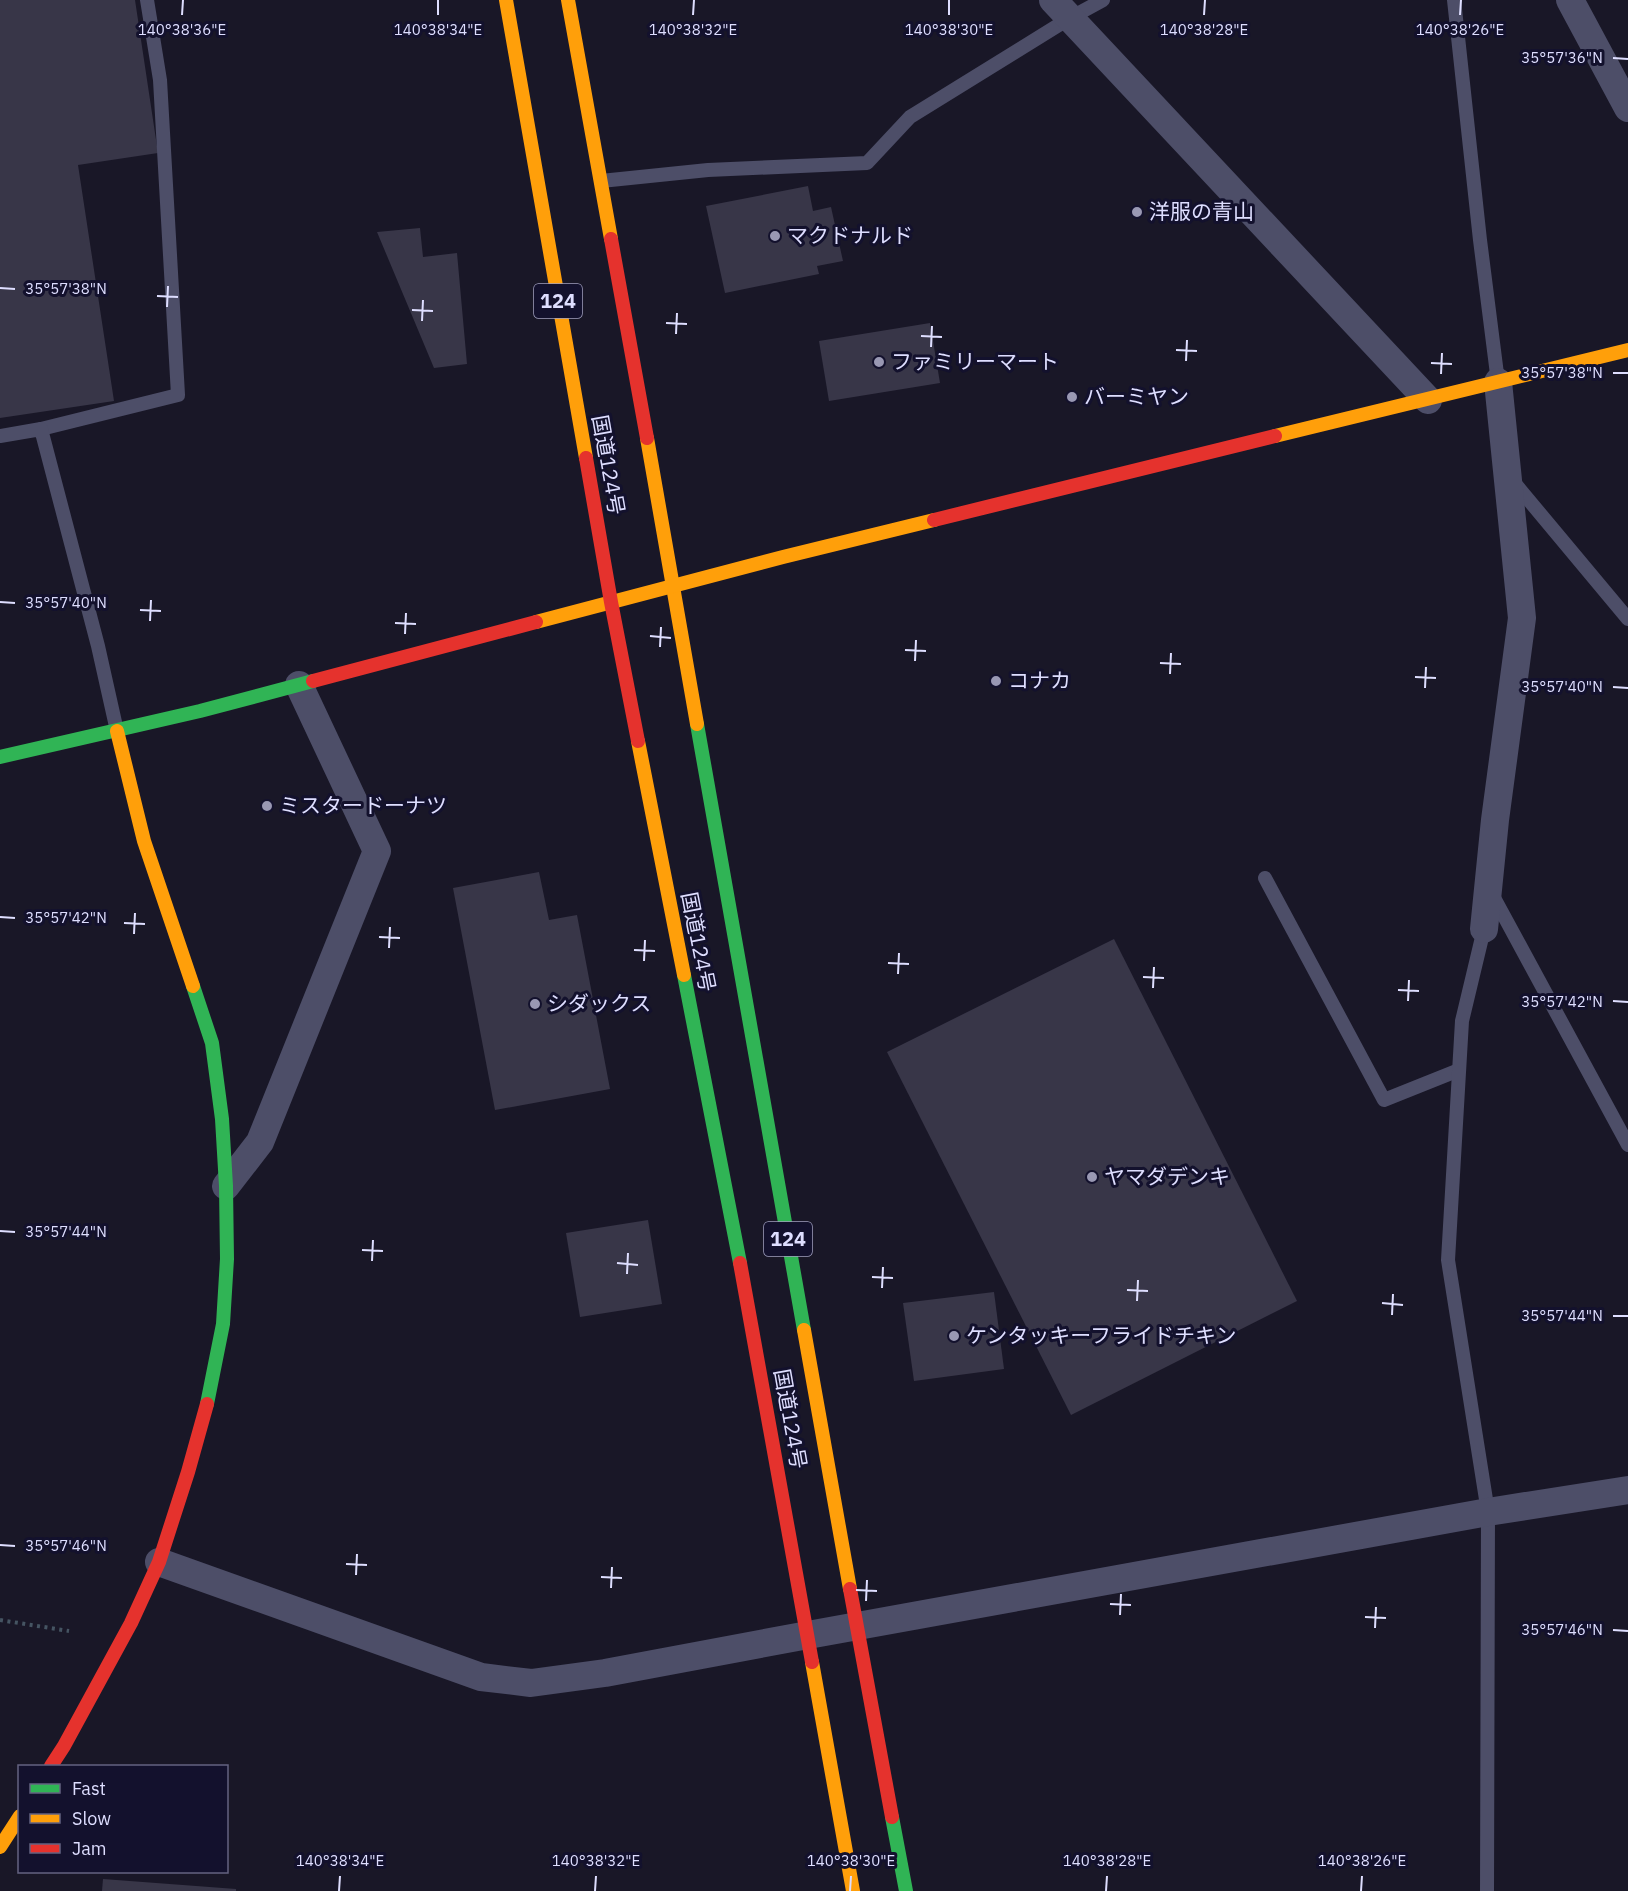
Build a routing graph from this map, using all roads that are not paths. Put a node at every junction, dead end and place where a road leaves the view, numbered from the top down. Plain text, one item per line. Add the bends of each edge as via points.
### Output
1 (147, 0) edge
2 (506, 0) edge
3 (568, 0) edge
4 (1103, 0) edge
5 (1454, 0) edge
6 (1570, 0) edge
7 (1062, 9) edge
8 (1628, 108) edge
9 (601, 181) junction
10 (1628, 350) edge
11 (1498, 382) junction
12 (1428, 400) junction
13 (41, 429) junction
14 (0, 436) edge
15 (1507, 475) junction
16 (673, 586) junction
17 (611, 602) junction
18 (1628, 619) edge
19 (299, 685) junction
20 (117, 731) junction
21 (0, 757) edge
22 (1265, 878) dead end
23 (1488, 887) junction
24 (1484, 928) joint
25 (1459, 1070) junction
26 (1628, 1145) edge
27 (226, 1186) junction
28 (1628, 1490) edge
29 (1488, 1512) junction
30 (159, 1562) junction
31 (856, 1626) junction
32 (808, 1635) junction
33 (52, 1765) edge
34 (18, 1819) edge
35 (0, 1847) edge
36 (853, 1891) edge
37 (906, 1891) edge
38 (1487, 1891) edge

1 - 13 lane via 160,80 178,395
2 - 17 main road, 国道124号 / 124
3 - 9 main road, 国道124号 / 124
4 - 7 lane
5 - 11 lane
6 - 8 street
7 - 9 lane via 910,117 867,163 708,170
7 - 12 street
9 - 16 main road, 国道124号 / 124
10 - 11 main road
11 - 12 main road
11 - 15 street
12 - 16 main road
13 - 14 lane
13 - 20 lane
15 - 18 lane
15 - 23 street via 1522,618
16 - 17 main road
16 - 31 main road, 国道124号 / 124
17 - 19 main road
17 - 32 main road, 国道124号 / 124 via 738,1251
19 - 20 main road
19 - 27 street via 377,851 260,1142
20 - 21 main road
20 - 27 main road via 144,841 212,1043
22 - 25 lane via 1384,1100
23 - 24 street
23 - 26 lane
24 - 25 lane via 1462,1021
25 - 29 lane via 1448,1260
27 - 30 main road via 223,1323 210,1392
28 - 29 street
29 - 31 street
29 - 38 lane
30 - 32 street via 481,1677 531,1683
30 - 33 main road
31 - 32 street
31 - 37 main road, 国道124号 / 124
32 - 36 main road, 国道124号 / 124
34 - 35 main road

